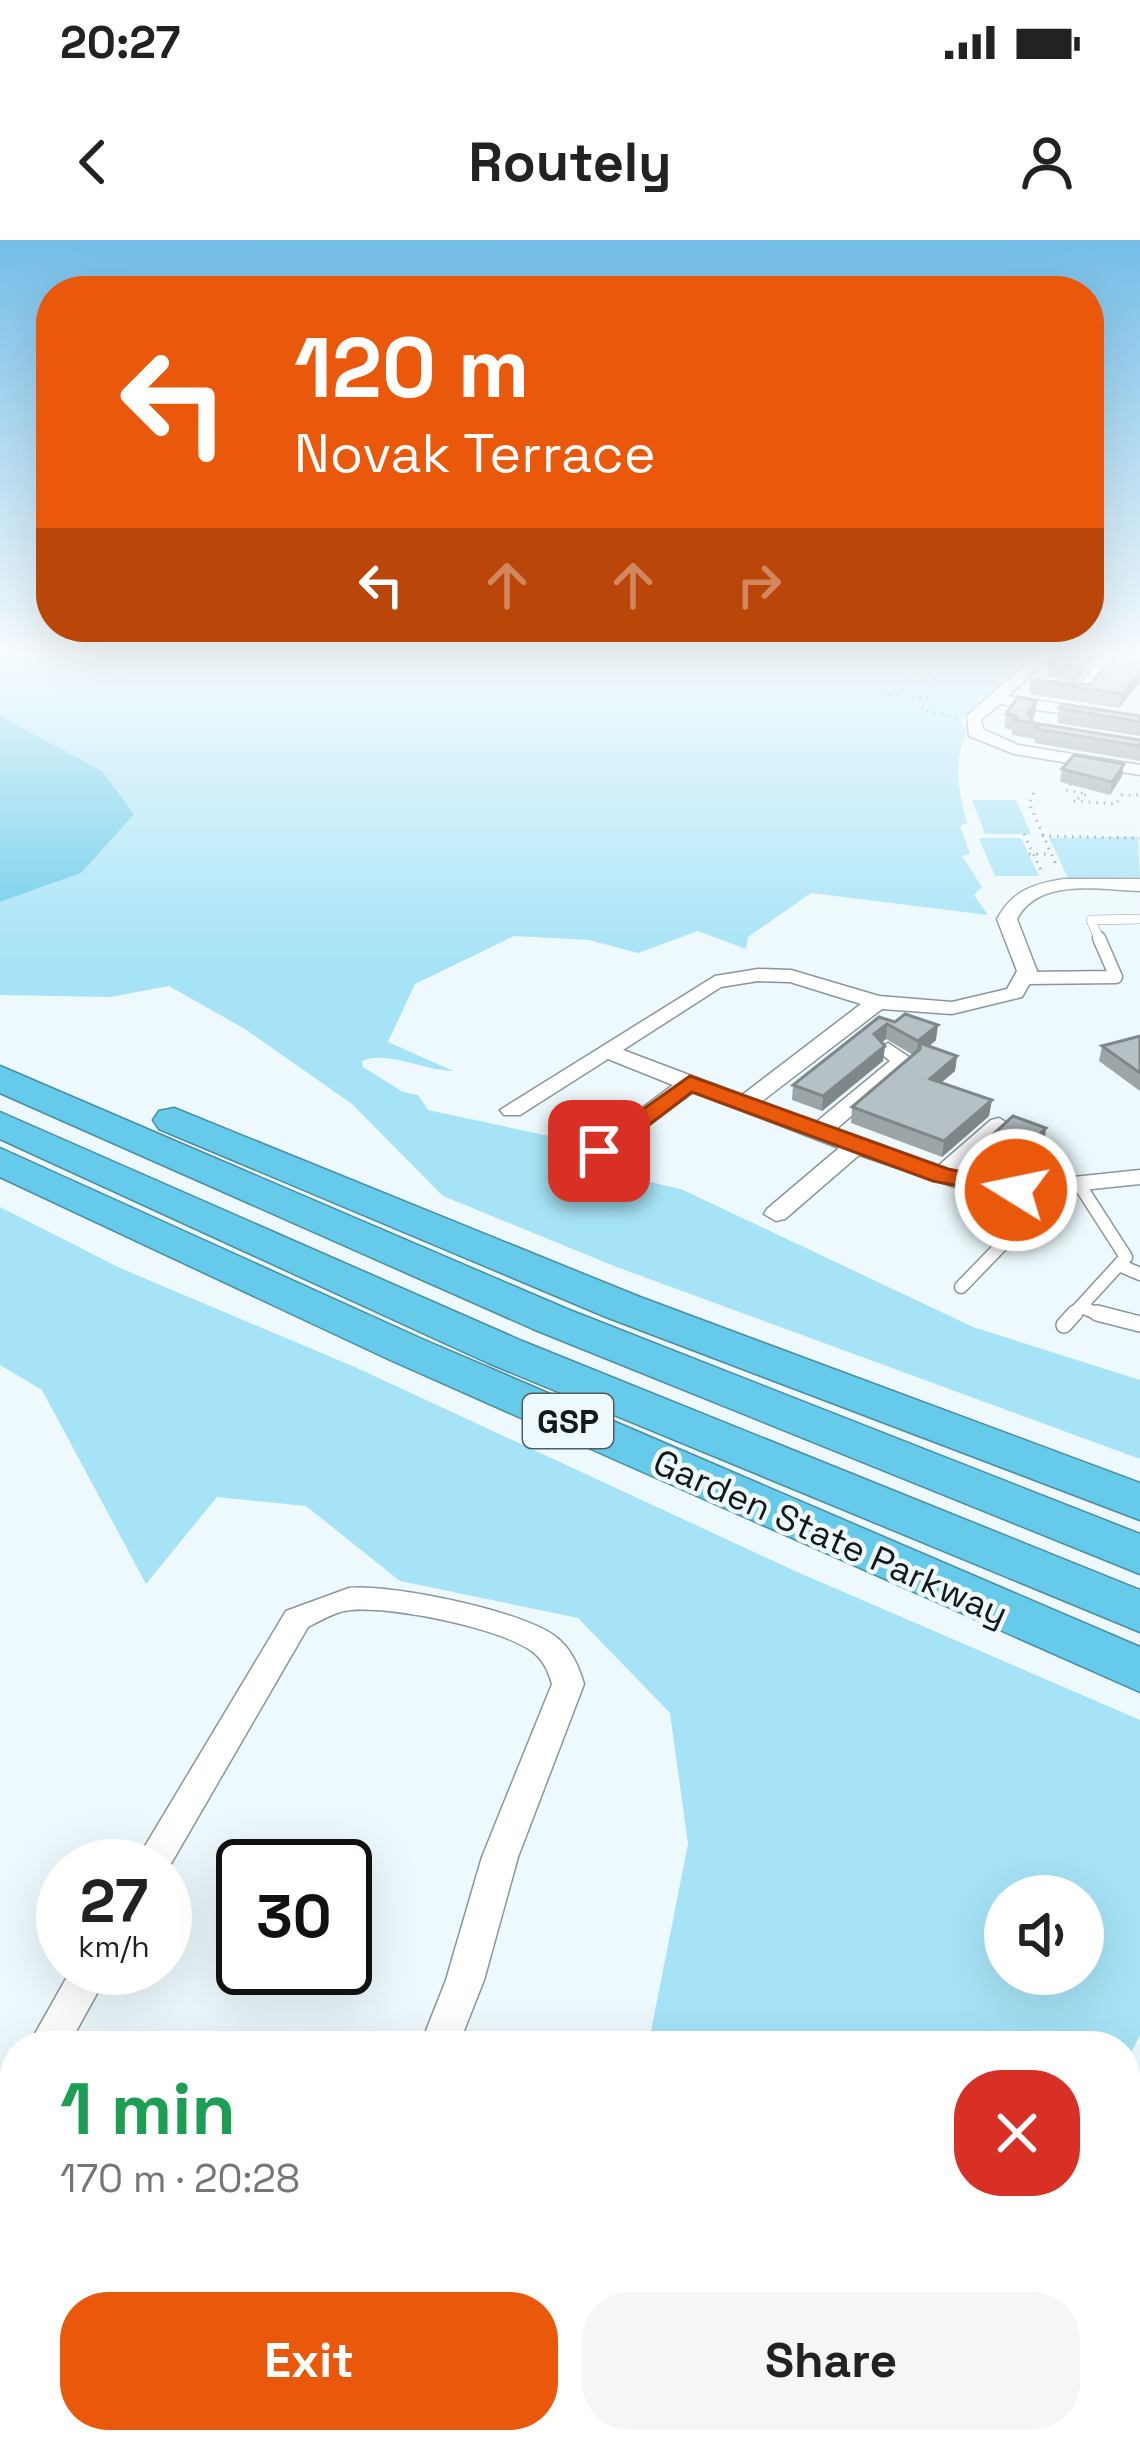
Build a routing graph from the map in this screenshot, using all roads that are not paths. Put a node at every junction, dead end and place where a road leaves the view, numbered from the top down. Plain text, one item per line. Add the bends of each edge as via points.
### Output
1 (1068, 757) edge
2 (1140, 770) edge
3 (1140, 885) edge
4 (1140, 919) edge
5 (1026, 978) junction
6 (877, 1002) junction
7 (0, 1044) edge
8 (888, 1050) edge
9 (606, 1051) junction
10 (690, 1083) junction
11 (6, 1097) edge
12 (745, 1104) junction
13 (512, 1111) dead end
14 (999, 1125) edge
15 (818, 1132) junction
16 (855, 1146) junction
17 (599, 1151) dead end
18 (0, 1161) edge
19 (942, 1175) junction
20 (1140, 1177) edge
21 (1079, 1184) junction
22 (1016, 1190) junction
23 (776, 1214) dead end
24 (1119, 1265) junction
25 (1140, 1274) edge
26 (961, 1287) dead end
27 (1081, 1307) junction
28 (1140, 1324) edge
29 (1064, 1325) dead end
30 (1140, 1502) edge
31 (1140, 1555) edge
32 (1140, 1612) edge
33 (1140, 1670) edge
34 (167, 1839) edge
35 (76, 1995) edge
36 (56, 2031) edge
37 (445, 2031) edge

1 - 2 street
3 - 5 street via 1061,886 1014,904 1007,919
4 - 5 lane via 1091,920 1116,977
5 - 6 street via 1015,993 976,1005
6 - 9 street via 790,976 716,982
6 - 12 street
7 - 30 highway via 605,1300
8 - 15 street via 904,1061
9 - 10 street
9 - 13 street
10 - 12 street
10 - 17 street
11 - 31 highway, Garden State Parkway / GSP
11 - 32 highway, Garden State Parkway / GSP via 505,1352
12 - 15 street
14 - 19 street
15 - 16 street
16 - 19 street
16 - 23 street
18 - 33 highway, Garden State Parkway / GSP via 422,1357
19 - 22 street
20 - 21 street
21 - 22 street
21 - 24 lane via 1126,1257
22 - 26 lane via 1024,1222
24 - 25 lane
24 - 27 lane
27 - 28 lane
27 - 29 lane
34 - 37 street via 297,1619 362,1598 541,1641 561,1661 568,1684 500,1857
35 - 36 street

